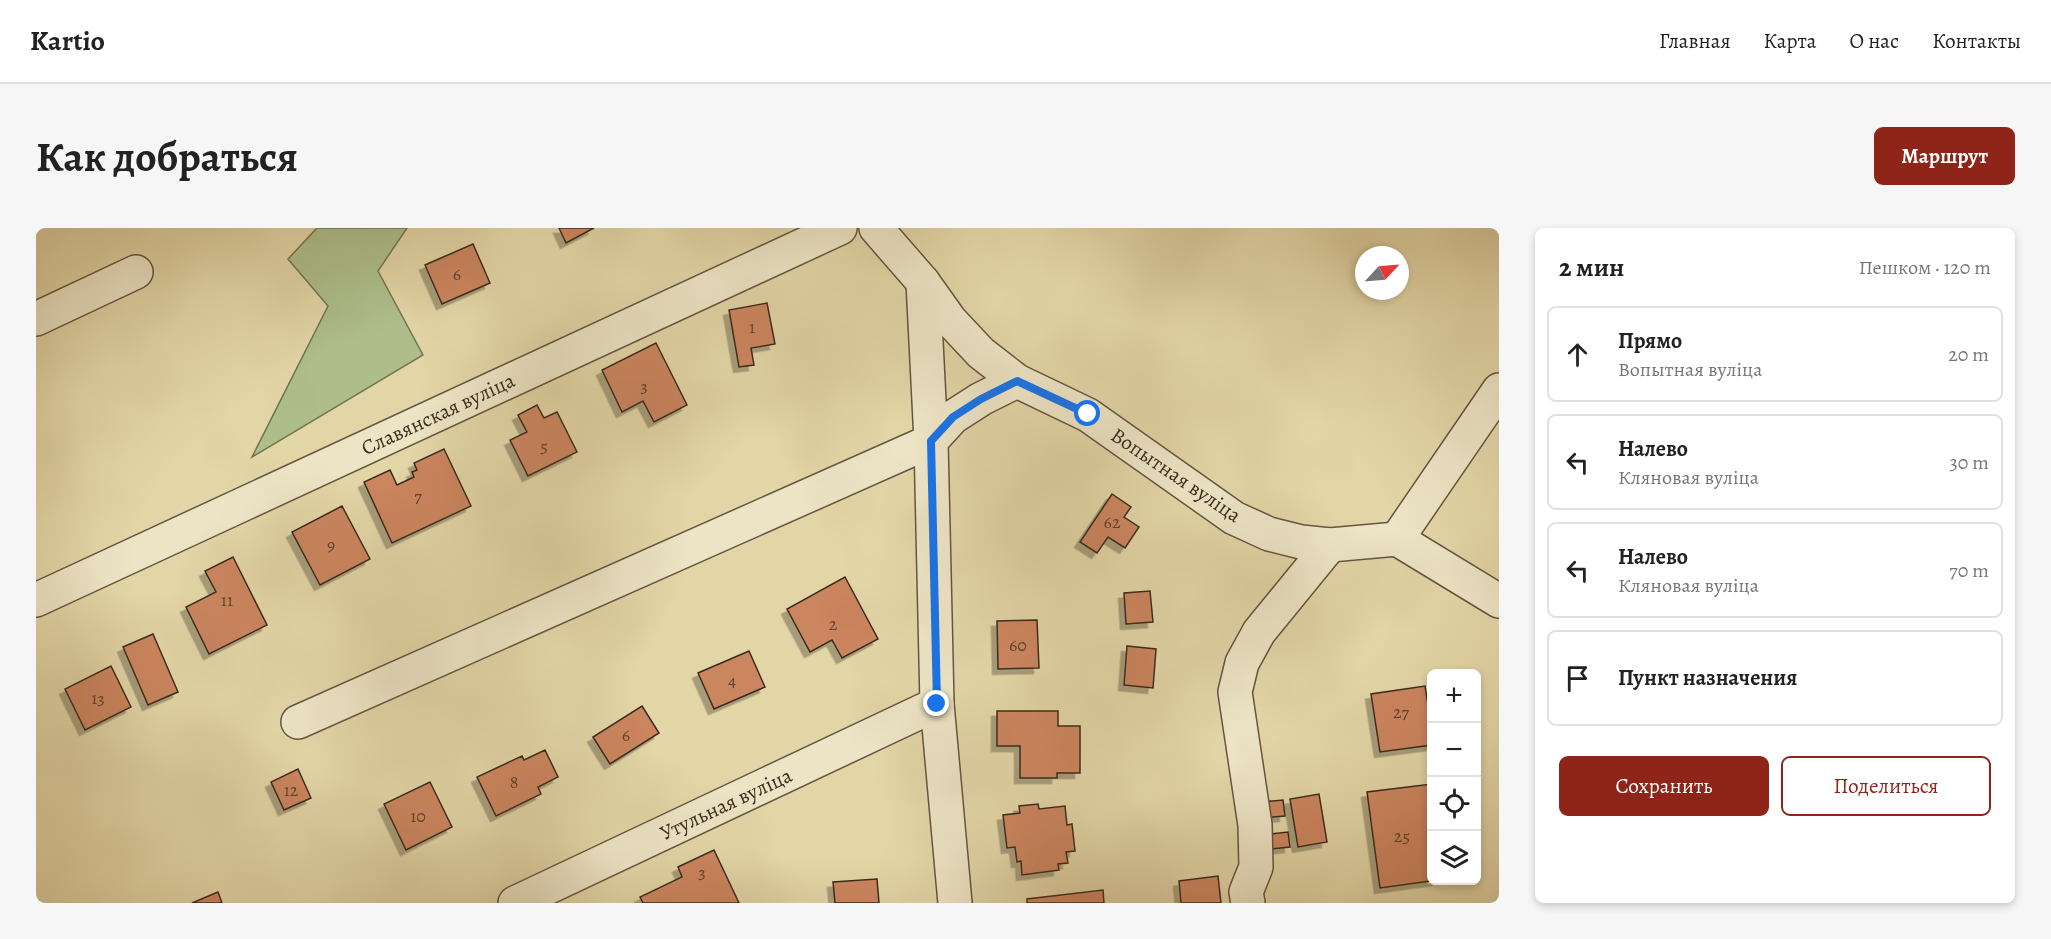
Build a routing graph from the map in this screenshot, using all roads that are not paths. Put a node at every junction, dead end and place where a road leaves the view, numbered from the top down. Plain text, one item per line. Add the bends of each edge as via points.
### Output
1 (840, 228) edge
2 (876, 228) edge
3 (136, 272) dead end
4 (923, 282) junction
5 (36, 319) edge
6 (1017, 381) junction
7 (1499, 390) edge
8 (931, 441) junction
9 (1397, 539) junction
10 (1330, 545) junction
11 (36, 600) edge
12 (1499, 601) edge
13 (937, 704) junction
14 (298, 722) dead end
15 (515, 903) edge
16 (955, 903) edge
17 (1248, 903) edge

1 - 11 street, Славянская вуліца
2 - 4 street, Вопытная вуліца
3 - 5 street
4 - 6 street, Вопытная вуліца via 981,353
4 - 8 street
6 - 8 street via 953,417
6 - 10 street, Вопытная вуліца via 1088,414 1234,518 1269,534
7 - 9 street
8 - 13 street
8 - 14 street
9 - 10 street, Вопытная вуліца
9 - 12 street
10 - 17 street via 1259,632 1242,663 1235,692 1255,825 1256,867 1246,892
13 - 15 street, Утульная вуліца
13 - 16 street

